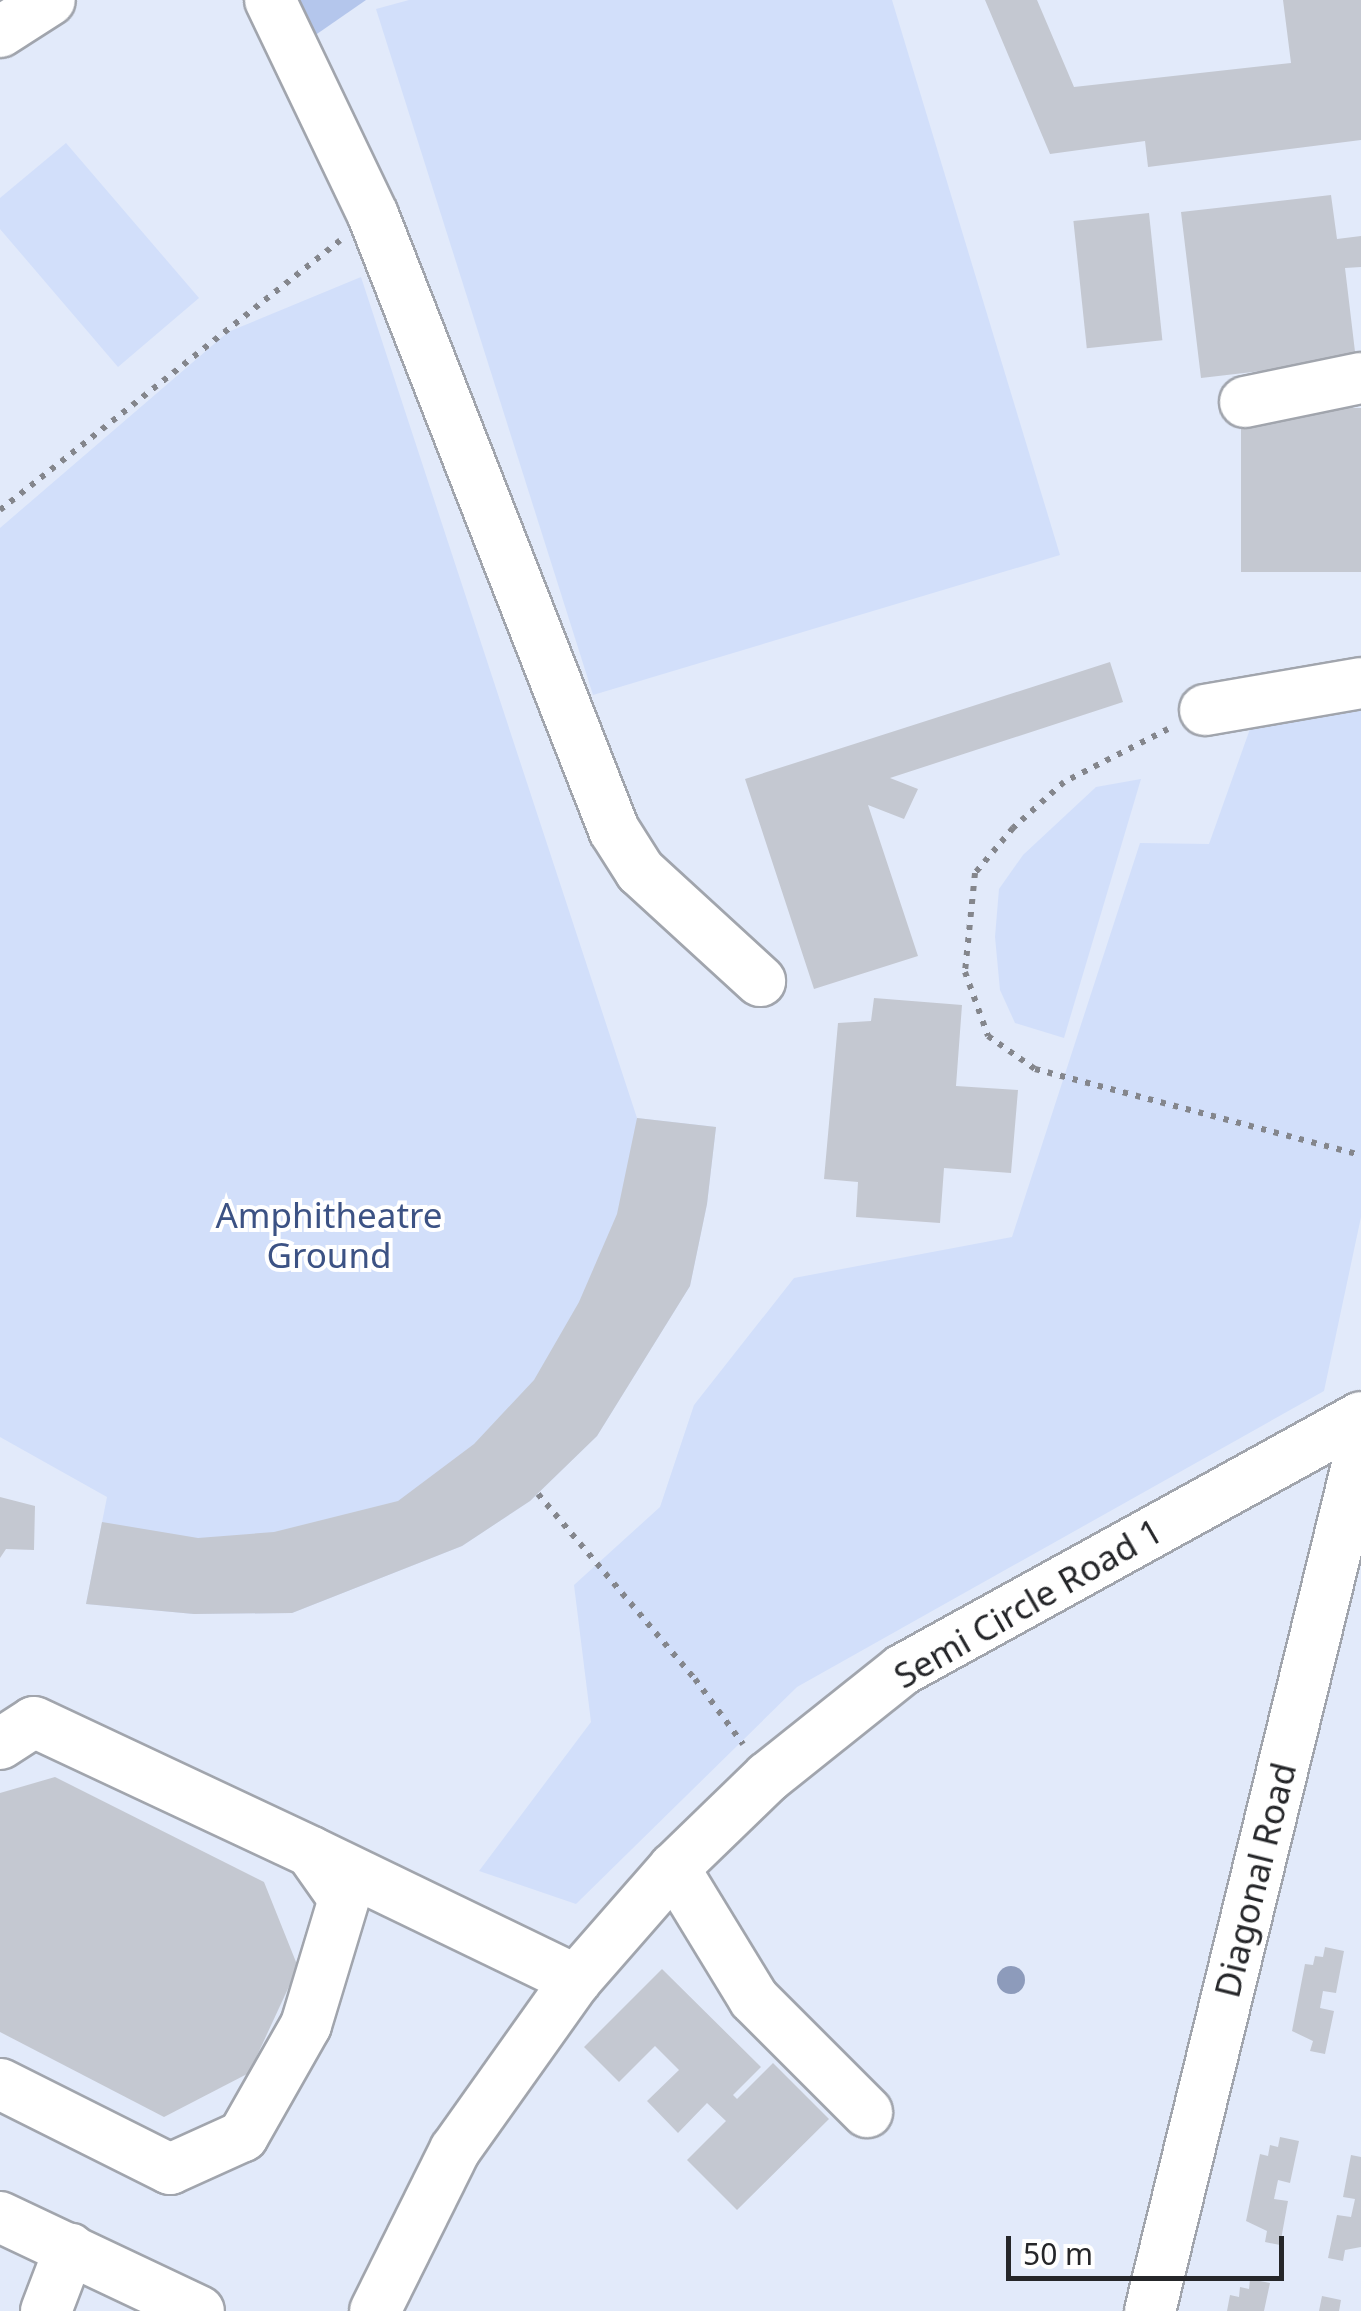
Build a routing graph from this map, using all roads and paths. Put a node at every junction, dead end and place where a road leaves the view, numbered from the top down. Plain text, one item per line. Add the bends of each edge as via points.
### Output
1 (50, 0) edge
2 (270, 0) edge
3 (0, 32) edge
4 (373, 215) junction
5 (1361, 378) edge
6 (1245, 402) dead end
7 (0, 510) edge
8 (1361, 683) edge
9 (1205, 710) joint
10 (760, 982) dead end
11 (1361, 1156) edge
12 (1361, 1418) edge
13 (1361, 1449) edge
14 (538, 1494) dead end
15 (0, 1744) edge
16 (768, 1777) junction
17 (311, 1852) junction
18 (674, 1868) junction
19 (576, 1980) junction
20 (0, 2084) edge
21 (867, 2112) dead end
22 (0, 2217) edge
23 (70, 2248) junction
24 (46, 2311) edge
25 (199, 2311) edge
26 (376, 2311) edge
27 (1150, 2311) edge

1 - 3 lane
2 - 4 lane
4 - 7 path
4 - 10 lane via 614,830 640,871
5 - 6 lane
8 - 9 lane
9 - 11 path via 1064,782 1013,828 975,873 965,972 988,1036 1035,1069
12 - 16 lane, Semi Circle Road 1 via 902,1670
13 - 27 lane, Diagonal Road
14 - 16 path
15 - 17 lane via 34,1722
16 - 18 lane, Semi Circle Road 1
17 - 19 lane
17 - 20 lane via 344,1899 306,2026 243,2136 170,2169
18 - 19 lane, Semi Circle Road 1
18 - 21 lane via 754,1999
19 - 26 lane, Semi Circle Road 1 via 455,2150
22 - 23 lane
23 - 24 lane
23 - 25 lane

